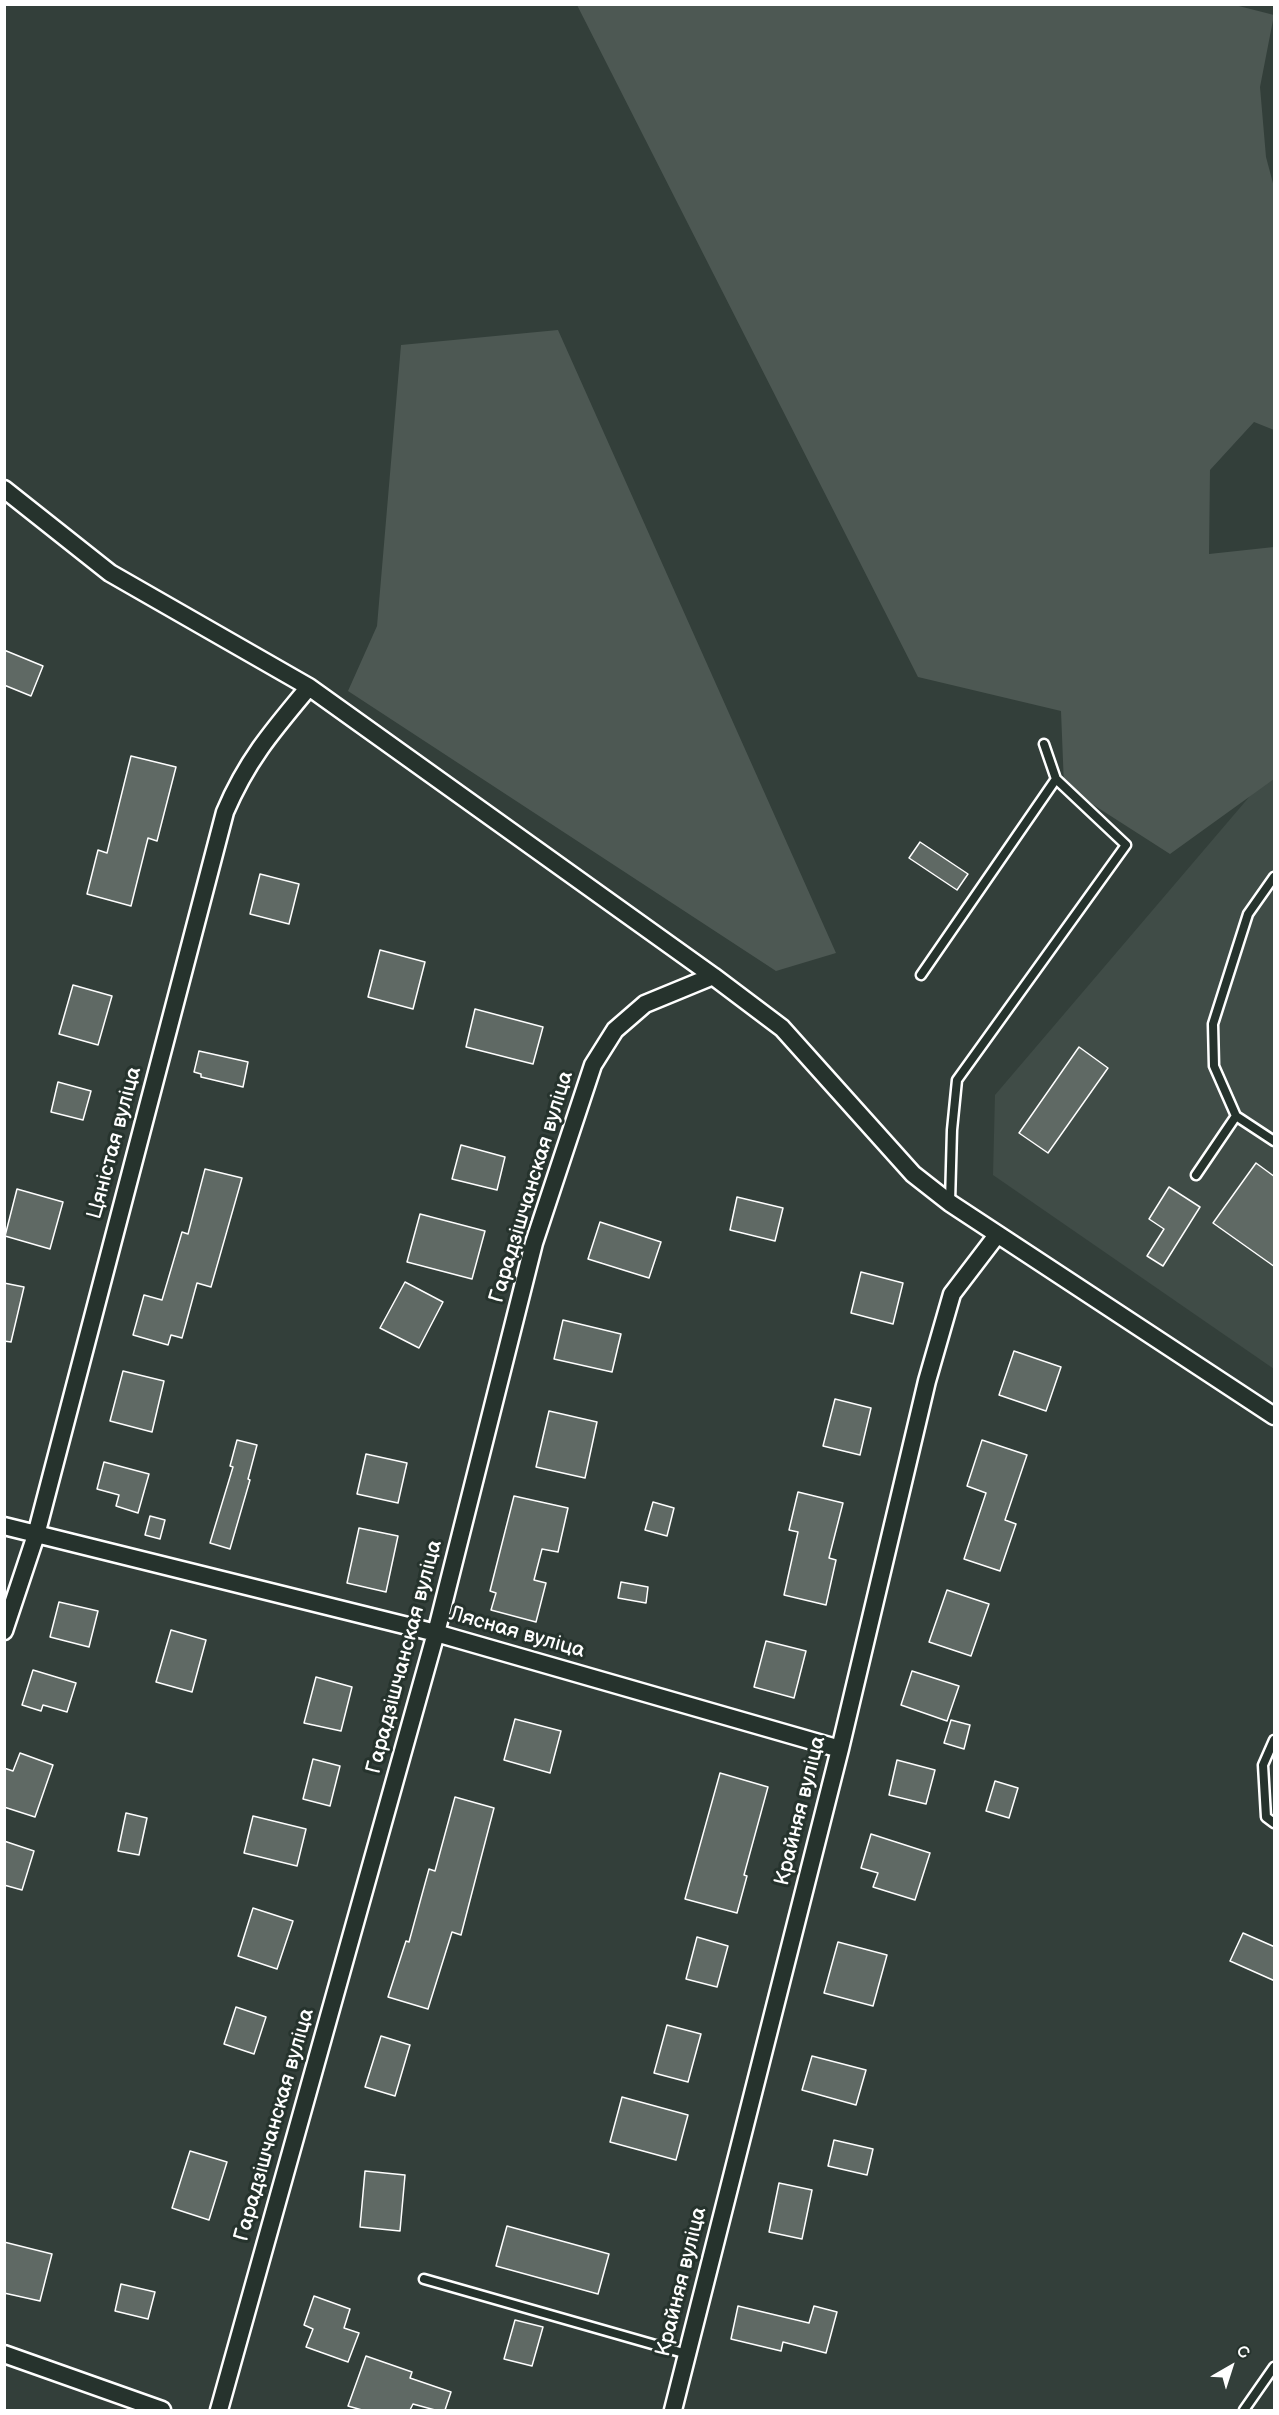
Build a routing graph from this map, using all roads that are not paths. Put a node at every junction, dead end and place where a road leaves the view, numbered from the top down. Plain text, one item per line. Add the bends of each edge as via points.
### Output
1 (6, 493) edge
2 (309, 687) junction
3 (1044, 744) dead end
4 (1056, 779) junction
5 (1275, 877) edge
6 (921, 975) dead end
7 (713, 976) junction
8 (1236, 1116) junction
9 (1275, 1141) edge
10 (1196, 1175) dead end
11 (950, 1203) junction
12 (997, 1235) junction
13 (1275, 1416) edge
14 (4, 1526) edge
15 (36, 1535) junction
16 (4, 1631) edge
17 (436, 1634) junction
18 (1275, 1740) edge
19 (840, 1749) junction
20 (1275, 1823) edge
21 (424, 2279) dead end
22 (4, 2354) edge
23 (687, 2354) junction
24 (1275, 2367) edge
25 (162, 2410) edge
26 (219, 2410) edge
27 (673, 2410) edge
28 (1244, 2410) edge

1 - 2 street via 110,573
2 - 7 street
2 - 15 street, Цяністая вуліца via 258,748 225,812
3 - 4 lane
4 - 6 lane
4 - 11 lane via 1126,845 957,1080
5 - 8 lane via 1248,914 1213,1024 1214,1066
7 - 11 street via 782,1028 913,1174
7 - 17 street, Гарадзішчанская вуліца via 645,1004 615,1030 593,1065 534,1243
8 - 9 lane
8 - 10 lane
11 - 12 street
12 - 13 street
12 - 19 street, Крайняя вуліца via 952,1294 927,1381
14 - 15 street, Лясная вуліца
15 - 16 street, Цяністая вуліца
15 - 17 street, Лясная вуліца
17 - 19 street, Лясная вуліца
17 - 26 street, Гарадзішчанская вуліца
18 - 20 lane via 1263,1764 1266,1817
19 - 23 street, Крайняя вуліца
21 - 23 lane
22 - 25 street
23 - 27 street, Крайняя вуліца
24 - 28 lane

